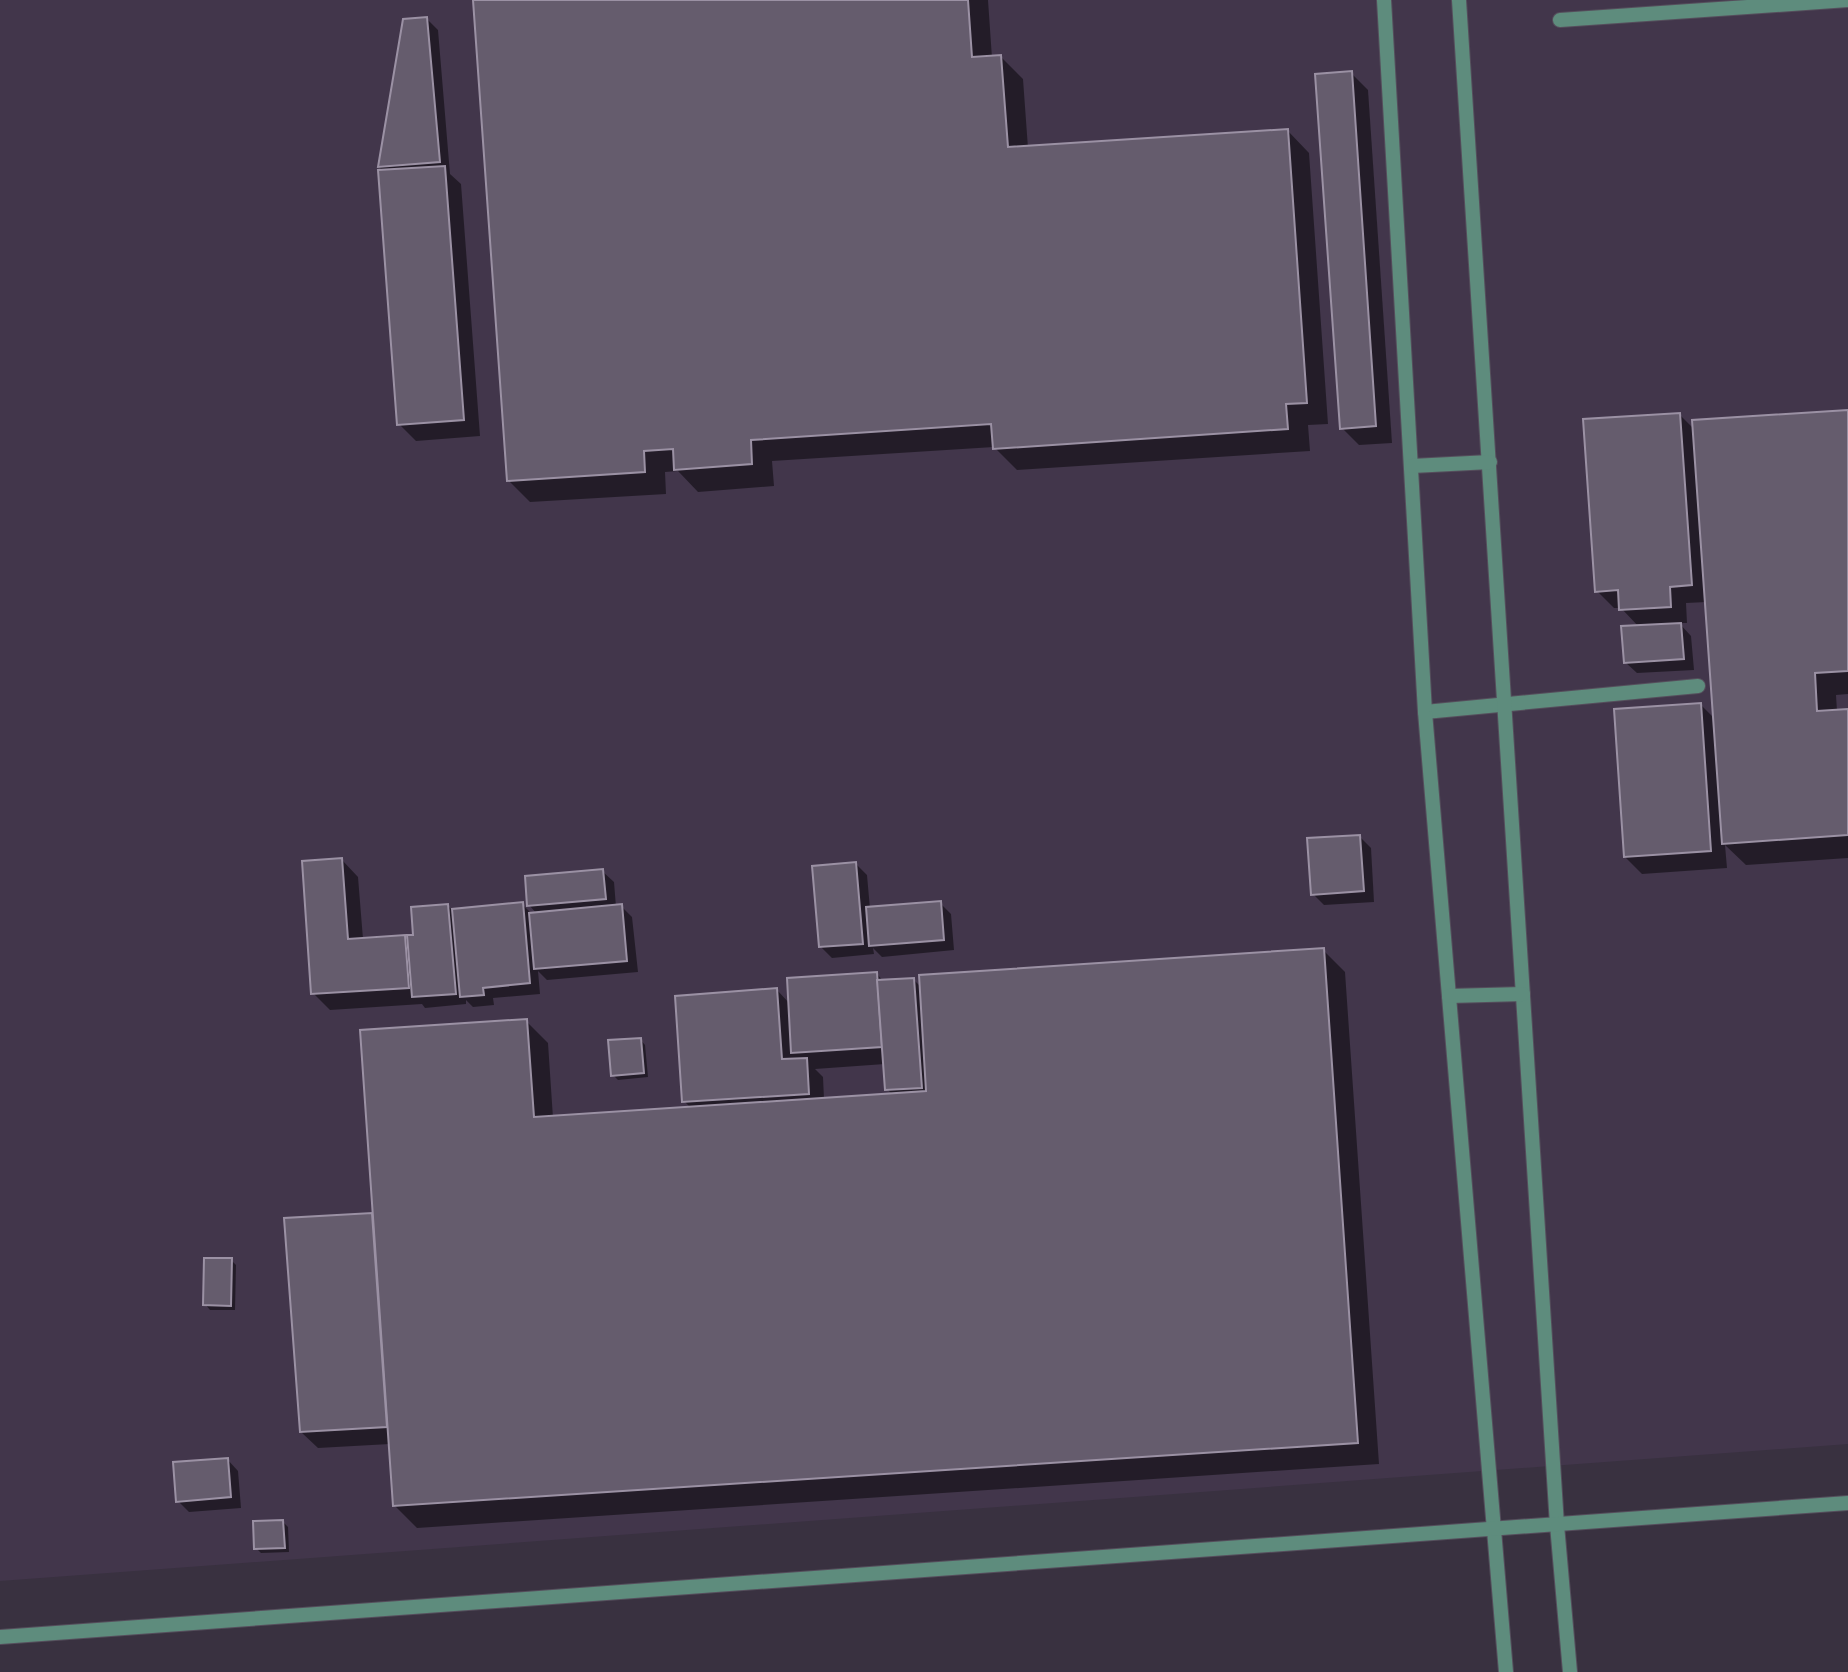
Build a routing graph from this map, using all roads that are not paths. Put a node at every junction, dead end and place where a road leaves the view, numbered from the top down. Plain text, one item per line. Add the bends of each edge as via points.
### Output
1 (1384, 0) edge
2 (1459, 0) edge
3 (1848, 0) edge
4 (1560, 20) dead end
5 (1490, 462) junction
6 (1412, 466) junction
7 (1698, 686) dead end
8 (1505, 706) junction
9 (1425, 712) junction
10 (1523, 994) junction
11 (1449, 996) junction
12 (1848, 1503) edge
13 (1557, 1525) junction
14 (1494, 1530) junction
15 (0, 1637) edge
16 (1506, 1672) edge
17 (1570, 1672) edge

1 - 6 street
2 - 5 street
3 - 4 street
5 - 6 street
5 - 8 street
6 - 9 street
7 - 8 street
8 - 9 street
8 - 10 street
9 - 11 street
10 - 11 street
10 - 13 street
11 - 14 street
12 - 13 street
13 - 14 street
13 - 17 street
14 - 15 street
14 - 16 street

